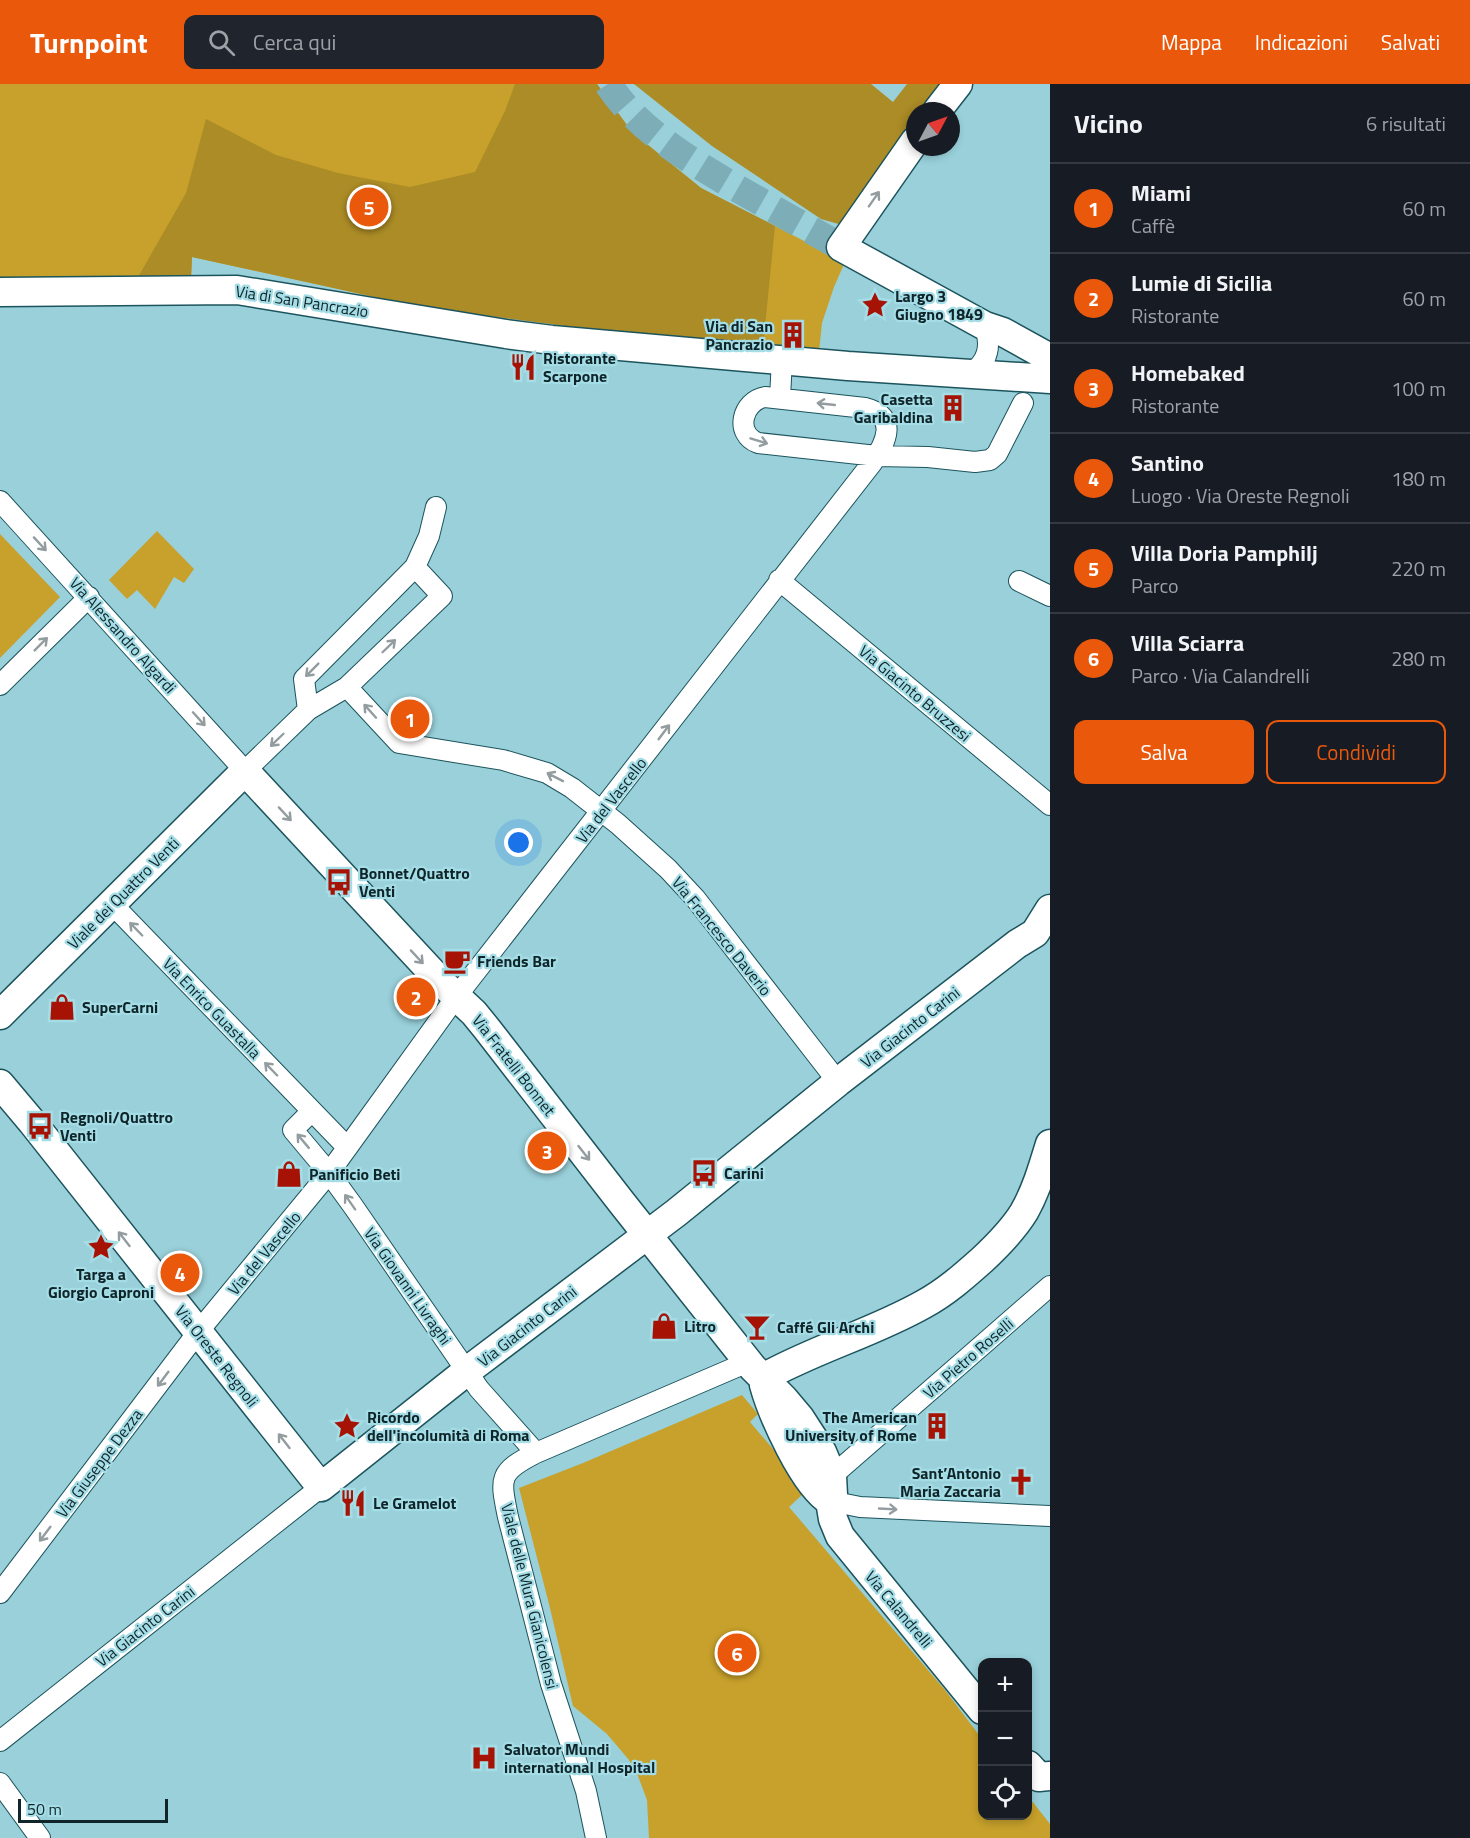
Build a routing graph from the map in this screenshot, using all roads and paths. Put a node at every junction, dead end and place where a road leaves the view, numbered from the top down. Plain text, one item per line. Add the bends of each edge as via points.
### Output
1 (958, 84) edge
2 (945, 102) edge
3 (906, 154) edge
4 (0, 292) edge
5 (985, 326) junction
6 (782, 359) junction
7 (970, 374) junction
8 (1041, 382) edge
9 (780, 399) junction
10 (877, 456) junction
11 (0, 501) edge
12 (436, 507) dead end
13 (415, 567) junction
14 (780, 580) junction
15 (1019, 581) dead end
16 (1050, 596) edge
17 (89, 597) junction
18 (0, 685) edge
19 (347, 687) junction
20 (308, 710) junction
21 (245, 771) junction
22 (1050, 805) edge
23 (602, 812) junction
24 (112, 904) junction
25 (1045, 929) edge
26 (456, 997) junction
27 (0, 1015) edge
28 (838, 1082) junction
29 (0, 1084) edge
30 (312, 1111) junction
31 (1050, 1144) edge
32 (347, 1147) junction
33 (329, 1173) junction
34 (647, 1235) junction
35 (1050, 1286) edge
36 (198, 1332) junction
37 (755, 1370) junction
38 (467, 1371) junction
39 (536, 1453) junction
40 (321, 1487) junction
41 (831, 1489) junction
42 (1050, 1516) edge
43 (0, 1593) edge
44 (978, 1705) edge
45 (0, 1741) edge
46 (0, 1783) edge
47 (40, 1838) edge
48 (596, 1838) edge

1 - 2 street
5 -> 3 street via 841,247
4 - 6 street, Via di San Pancrazio via 237,290 552,340
5 - 7 street via 989,341 986,357
5 - 8 street via 1003,332
6 - 7 street, Via di San Pancrazio
6 - 9 street
7 - 8 street, Via di San Pancrazio
8 - 10 street via 990,460
10 -> 9 street via 887,428 875,412
9 -> 10 street via 759,399 746,411 744,429 754,442
10 - 14 street, Via del Vascello
11 -> 17 street, Via Alessandro Algardi
12 - 13 street
19 -> 13 street via 442,596
13 -> 20 street via 304,679
14 - 22 street, Via Giacinto Bruzzesi
23 -> 14 street, Via del Vascello
15 - 16 street
18 -> 17 street
17 -> 21 street, Via Alessandro Algardi
19 - 20 street
23 -> 19 street, Via Francesco Daverio via 547,773 503,760 399,743
20 -> 21 street
21 - 24 street, Viale dei Quattro Venti
21 -> 26 street, Via Fratelli Bonnet
23 - 26 street, Via del Vascello
23 - 28 street, Via Francesco Daverio via 695,898
24 - 27 street, Viale dei Quattro Venti
30 -> 24 street, Via Enrico Guastalla
25 - 28 street, Via Giacinto Carini via 1017,944
26 - 32 street, Via del Vascello
26 -> 34 street, Via Fratelli Bonnet via 487,1029
28 - 34 street, Via Giacinto Carini
36 -> 29 street, Via Oreste Regnoli
30 - 32 street, Via Enrico Guastalla
33 -> 30 street, Via Giovanni Livraghi via 294,1130
31 - 37 street, Viale delle Mura Gianicolensi via 1019,1220 964,1276 914,1309 786,1365
32 - 33 street, Via del Vascello
33 - 36 street, Via del Vascello
38 -> 33 street, Via Giovanni Livraghi
34 - 37 street, Via Fratelli Bonnet
34 - 38 street, Via Giacinto Carini
35 - 41 street, Via Pietro Roselli
40 -> 36 street, Via Oreste Regnoli
36 -> 43 street, Via Giuseppe Dezza
37 - 39 street, Viale delle Mura Gianicolensi
37 - 41 street, Via Calandrelli via 790,1447 816,1490
38 - 39 street, Via Giovanni Livraghi
38 - 40 street, Via Giacinto Carini
39 - 48 street, Viale delle Mura Gianicolensi via 507,1472 503,1491 551,1684
40 - 45 street, Via Giacinto Carini
41 -> 42 street via 860,1507
41 - 44 street, Via Calandrelli via 835,1525 845,1543
46 - 47 street

